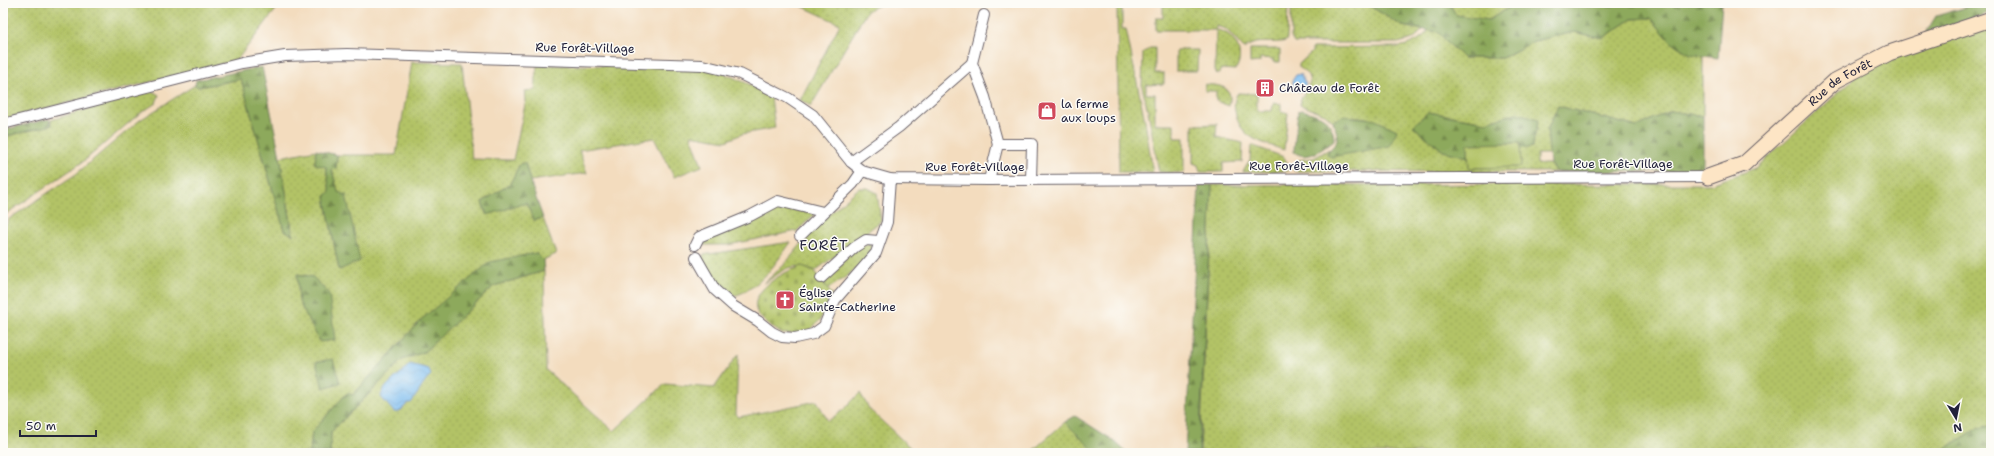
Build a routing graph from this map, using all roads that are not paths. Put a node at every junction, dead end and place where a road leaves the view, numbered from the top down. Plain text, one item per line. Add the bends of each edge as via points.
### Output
1 (984, 16) dead end
2 (1991, 19) edge
3 (972, 63) junction
4 (3, 124) edge
5 (998, 144) junction
6 (851, 162) junction
7 (862, 171) junction
8 (1708, 176) joint
9 (890, 179) junction
10 (989, 180) junction
11 (1031, 180) junction
12 (823, 212) junction
13 (800, 236) dead end
14 (879, 241) junction
15 (695, 245) dead end
16 (696, 257) dead end
17 (821, 278) dead end

1 - 3 street
2 - 8 street, Rue de Forêt via 1889,53 1835,81 1744,164
3 - 5 street, Rue Forêt-Village
3 - 6 street via 899,127
4 - 6 street, Rue Forêt-Village via 242,63 285,56 347,54 659,62 717,67 765,86 813,115
5 - 10 street
5 - 11 street via 1032,144
6 - 7 street, Rue Forêt-Village
7 - 9 street, Rue Forêt-Village
7 - 12 street via 853,184
8 - 11 street, Rue Forêt-Village
9 - 10 street, Rue Forêt-Village
9 - 14 street via 887,222
10 - 11 street, Rue Forêt-Village
12 - 13 street
12 - 15 street via 778,201 750,216 698,237
14 - 16 street via 876,253 835,300 824,326 813,334 795,338 782,338 732,306 715,290
14 - 17 street via 866,240 855,246

